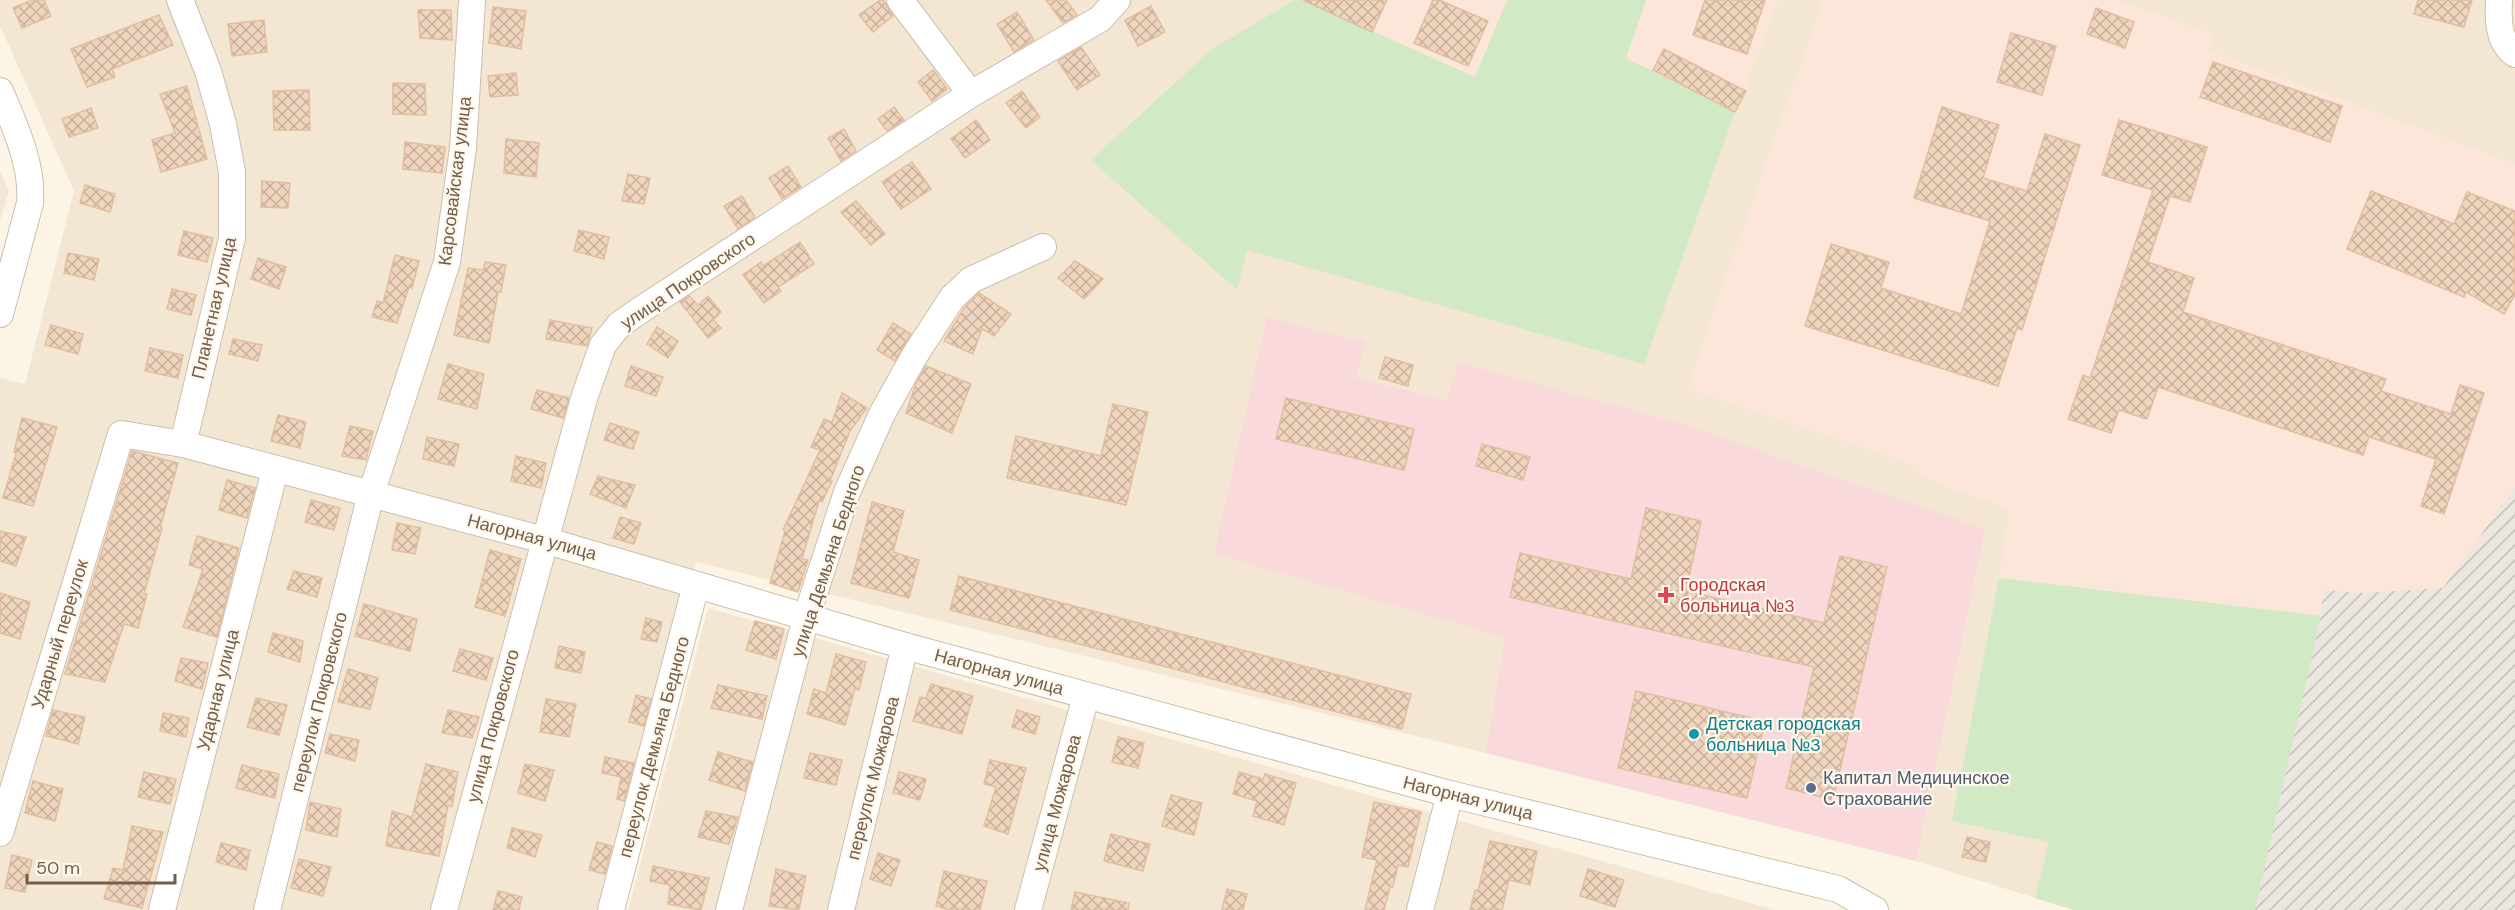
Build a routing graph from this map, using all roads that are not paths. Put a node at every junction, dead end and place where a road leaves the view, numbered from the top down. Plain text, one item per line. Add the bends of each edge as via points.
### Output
1 (180, 0) edge
2 (472, 0) edge
3 (900, 0) edge
4 (1117, 0) edge
5 (2499, 0) edge
6 (2515, 54) edge
7 (1, 94) edge
8 (971, 94) junction
9 (1043, 247) dead end
10 (0, 314) edge
11 (121, 434) joint
12 (183, 444) junction
13 (275, 470) junction
14 (371, 494) junction
15 (544, 540) junction
16 (696, 585) junction
17 (806, 618) junction
18 (905, 646) junction
19 (1086, 696) junction
20 (1450, 794) junction
21 (0, 833) edge
22 (1835, 899) edge
23 (162, 910) edge
24 (267, 910) edge
25 (444, 910) edge
26 (611, 910) edge
27 (729, 910) edge
28 (841, 910) edge
29 (1028, 910) edge
30 (1420, 910) edge
31 (1875, 910) edge

1 - 12 street, Планетная улица via 208,71 224,124 232,172 232,238
2 - 14 street, Карсовайская улица via 463,148 447,262
3 - 8 street
4 - 8 street, улица Покровского via 1100,19
5 - 6 street via 2498,26 2508,49
7 - 10 street via 27,159 31,190
8 - 15 street, улица Покровского via 619,325 603,345 585,395
9 - 17 street, улица Демьяна Бедного via 971,280 952,298 915,355 882,414 847,492
11 - 12 street, Нагорная улица
11 - 21 street, Ударный переулок
12 - 13 street, Нагорная улица
13 - 14 street, Нагорная улица
13 - 23 street, Ударная улица
14 - 15 street, Нагорная улица
14 - 24 street, переулок Покровского
15 - 16 street, Нагорная улица
15 - 25 street, улица Покровского
16 - 17 street, Нагорная улица
16 - 26 street, переулок Демьяна Бедного
17 - 18 street, Нагорная улица
17 - 27 street, улица Демьяна Бедного
18 - 19 street, Нагорная улица
18 - 28 street, переулок Можарова
19 - 20 street, Нагорная улица
19 - 29 street, улица Можарова
20 - 22 street, Нагорная улица
20 - 30 street
22 - 31 street, Нагорная улица

